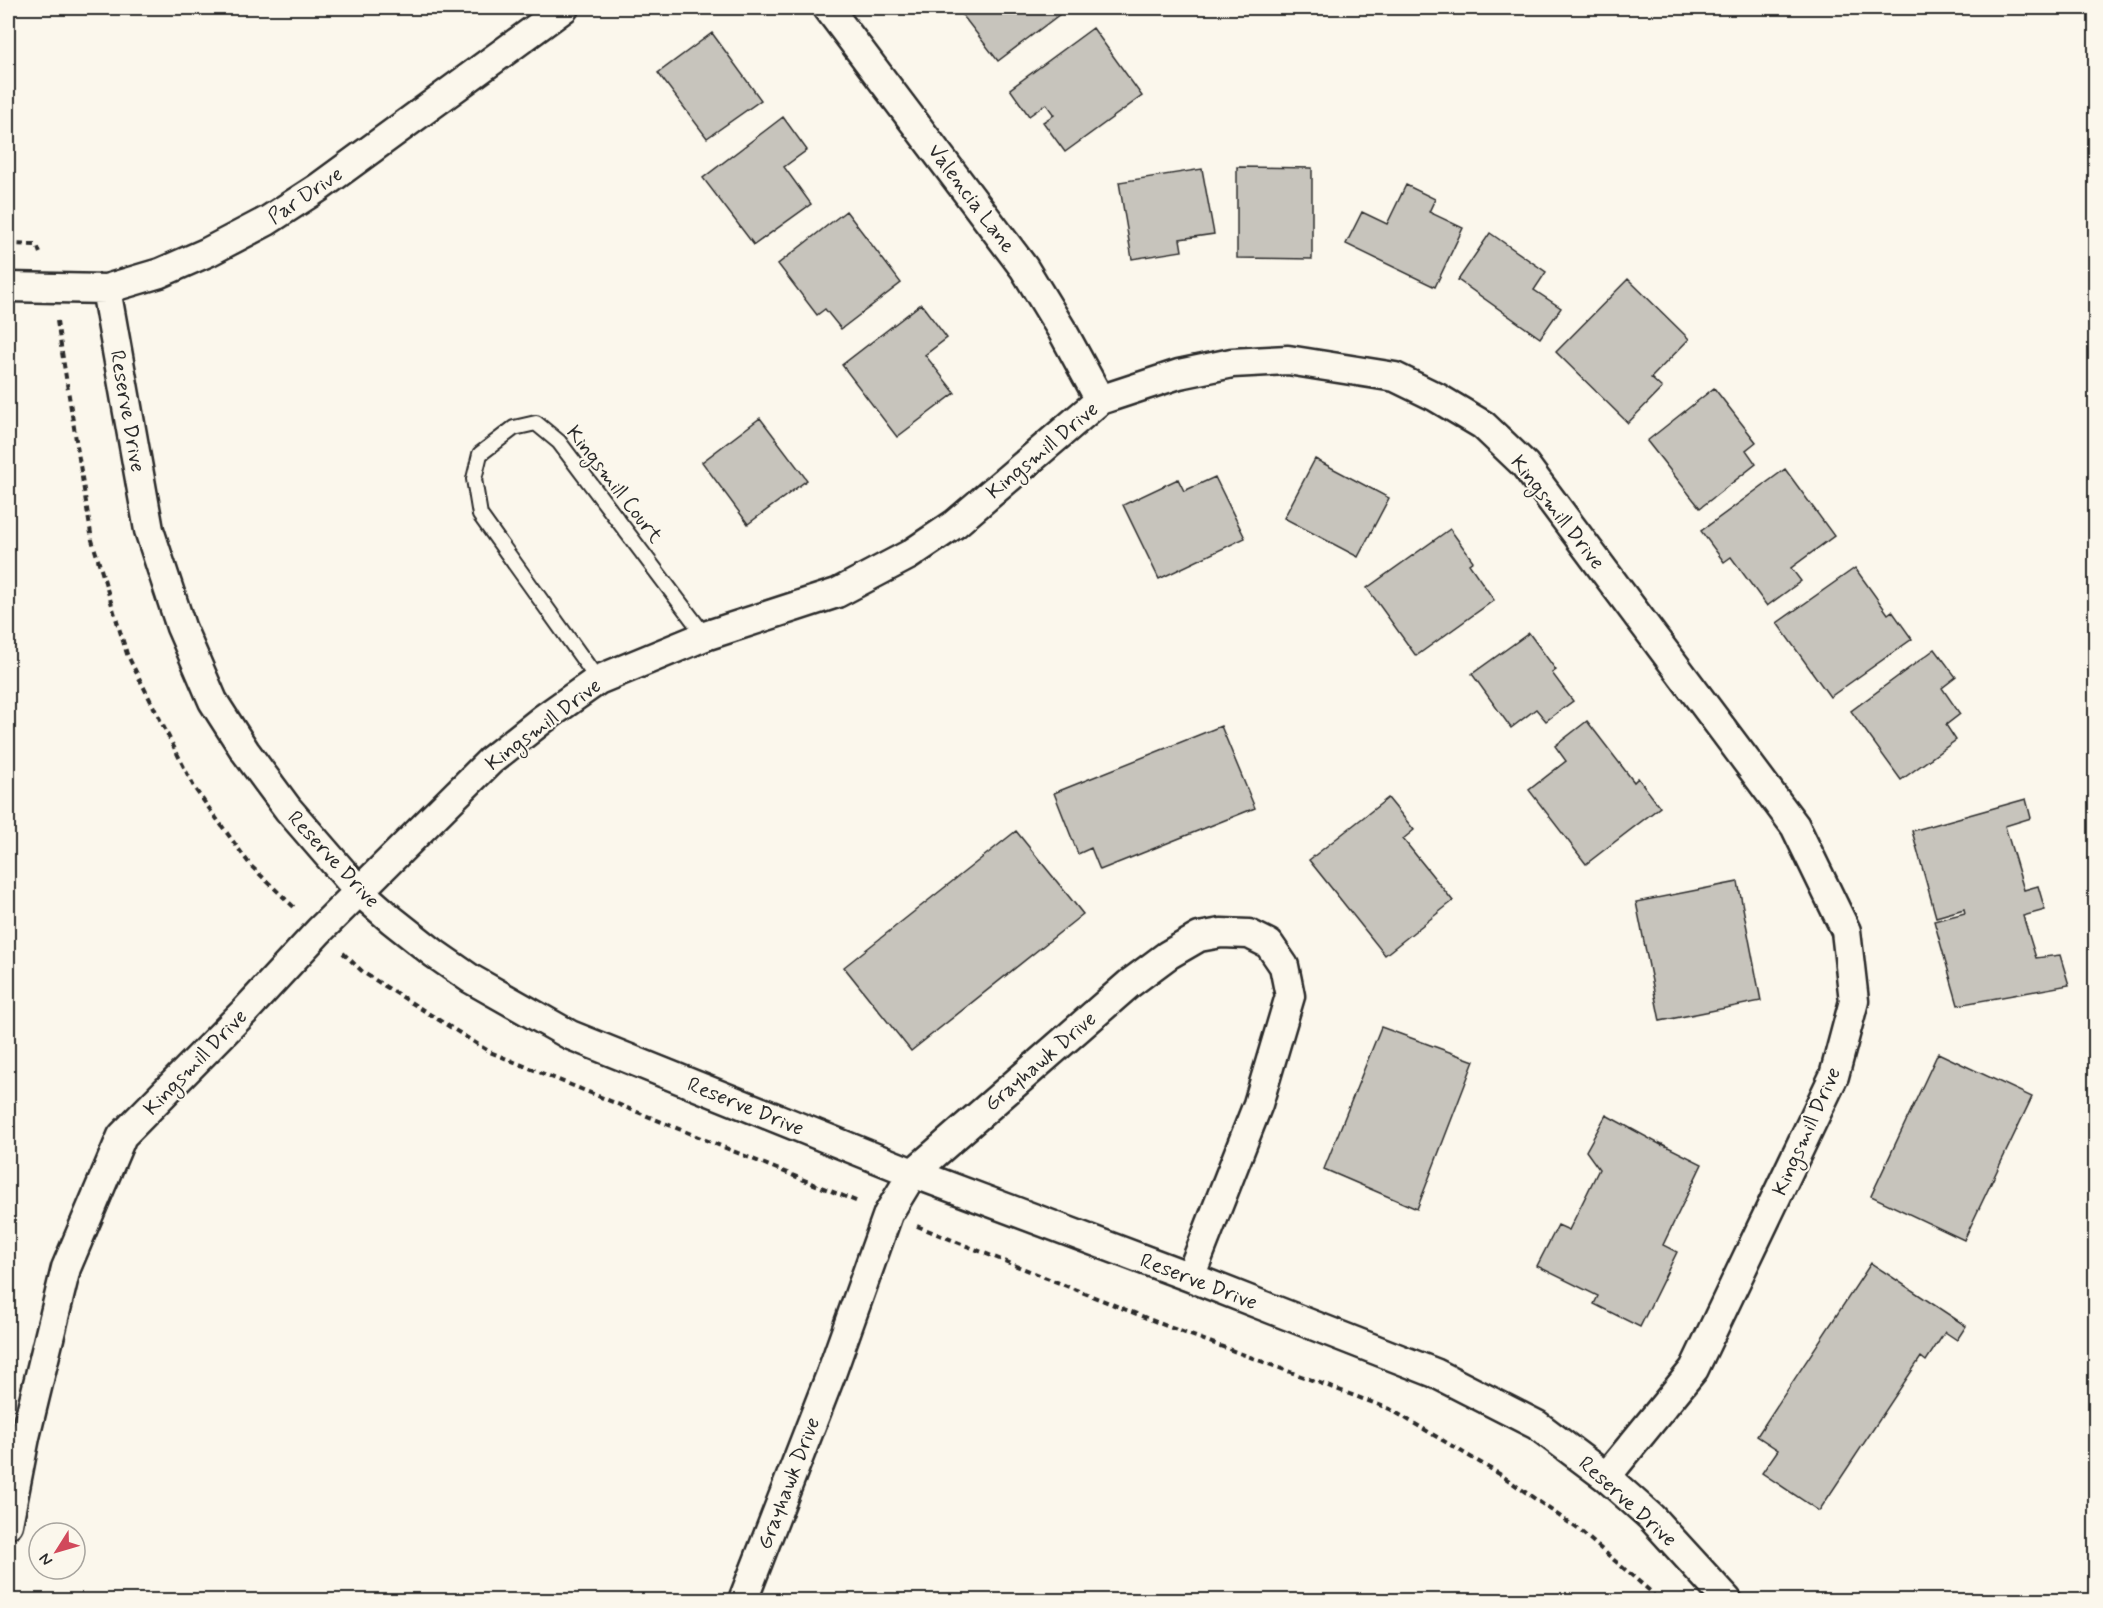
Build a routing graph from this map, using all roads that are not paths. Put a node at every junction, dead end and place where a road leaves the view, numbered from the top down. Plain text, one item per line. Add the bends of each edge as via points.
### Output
1 (564, 8) edge
2 (828, 8) edge
3 (8, 287) edge
4 (106, 289) junction
5 (1100, 400) junction
6 (705, 636) junction
7 (598, 680) junction
8 (359, 891) junction
9 (913, 1173) junction
10 (1190, 1277) junction
11 (1606, 1477) junction
12 (8, 1524) edge
13 (742, 1600) edge
14 (1727, 1600) edge

1 - 4 street, Par Drive via 267,221 160,273
2 - 5 street, Valencia Lane via 1024,268
3 - 4 street, Par Drive
4 - 8 street, Reserve Drive via 149,530 181,627 213,701 245,751 288,809
5 - 6 street, Kingsmill Drive via 955,524 909,555 837,593
5 - 11 street, Kingsmill Drive via 1179,374 1232,363 1287,360 1395,377 1483,426 1525,465 1795,826 1846,931 1854,1001 1834,1076 1694,1369
6 - 7 street, Kingsmill Drive
6 - 7 lane, Kingsmill Court via 559,442 536,423 514,428 480,454 474,479 480,515
7 - 8 street, Kingsmill Drive via 490,761
8 - 9 street, Reserve Drive via 462,973 570,1035
8 - 12 street, Kingsmill Drive via 122,1136 66,1268
9 - 10 street, Reserve Drive
9 - 10 street, Grayhawk Drive via 1129,984 1168,956 1199,937 1249,934 1269,944 1284,966 1290,996 1258,1104
9 - 13 street, Grayhawk Drive via 888,1214 831,1374
10 - 11 street, Reserve Drive via 1435,1373 1536,1425
11 - 14 street, Reserve Drive via 1652,1517

